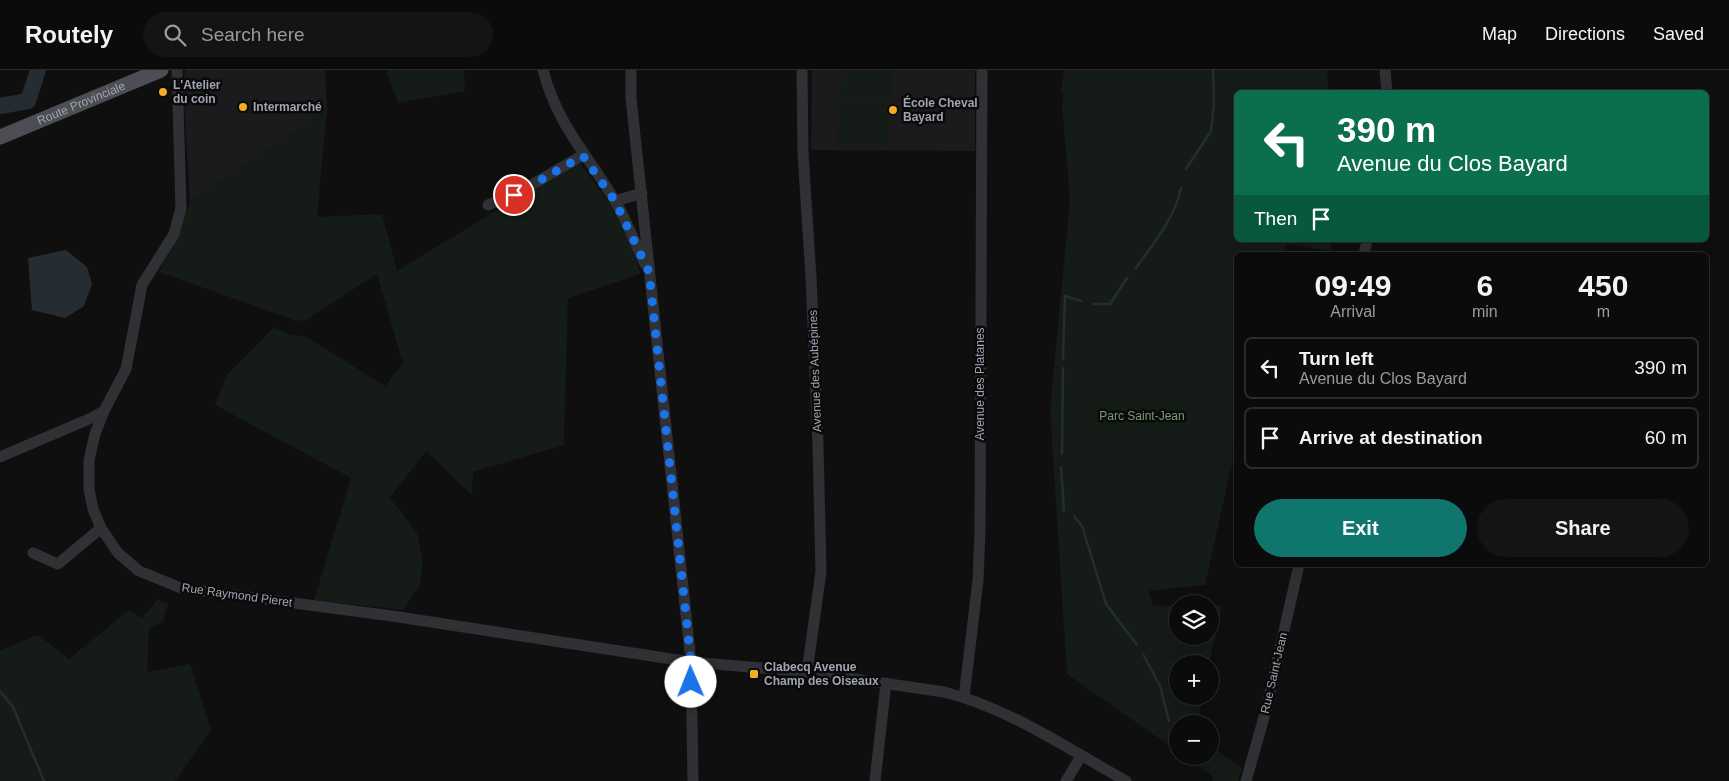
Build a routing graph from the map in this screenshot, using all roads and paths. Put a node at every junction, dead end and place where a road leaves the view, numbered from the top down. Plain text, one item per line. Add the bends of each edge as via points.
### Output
1 (161, 70) edge
2 (177, 70) edge
3 (543, 70) edge
4 (631, 70) edge
5 (802, 70) edge
6 (982, 70) edge
7 (1385, 70) edge
8 (1387, 90) edge
9 (3, 133) edge
10 (583, 156) junction
11 (642, 193) junction
12 (615, 201) junction
13 (488, 205) dead end
14 (649, 272) junction
15 (104, 411) junction
16 (0, 457) edge
17 (101, 528) junction
18 (33, 553) dead end
19 (1299, 567) edge
20 (691, 662) junction
21 (807, 672) junction
22 (886, 683) junction
23 (964, 697) junction
24 (1080, 756) junction
25 (693, 781) edge
26 (875, 781) edge
27 (1066, 781) edge
28 (1126, 781) edge
29 (1246, 781) edge

1 - 9 main road, Route Provinciale
2 - 15 street, Rue Raymond Pieret via 182,208 174,234 142,285 126,369
3 - 10 street via 554,106
4 - 11 street
5 - 21 street, Avenue des Aubépines via 821,572
6 - 23 street, Avenue des Platanes via 980,532 978,580
7 - 8 street
10 - 12 street
10 - 13 street via 514,195
11 - 12 street
11 - 14 street
12 - 14 street
14 - 20 street
15 - 16 street
15 - 17 street, Rue Raymond Pieret via 89,460 89,489
17 - 18 street via 58,564
17 - 20 street, Rue Raymond Pieret via 118,552 139,571 181,588 392,616
19 - 29 street, Rue Saint-Jean
20 - 21 street, Rue Raymond Pieret
20 - 25 street
21 - 22 street, Rue Raymond Pieret
22 - 23 street, Rue Raymond Pieret
22 - 26 street
23 - 24 street, Rue Raymond Pieret via 1007,716
24 - 27 street
24 - 28 street, Rue Raymond Pieret

